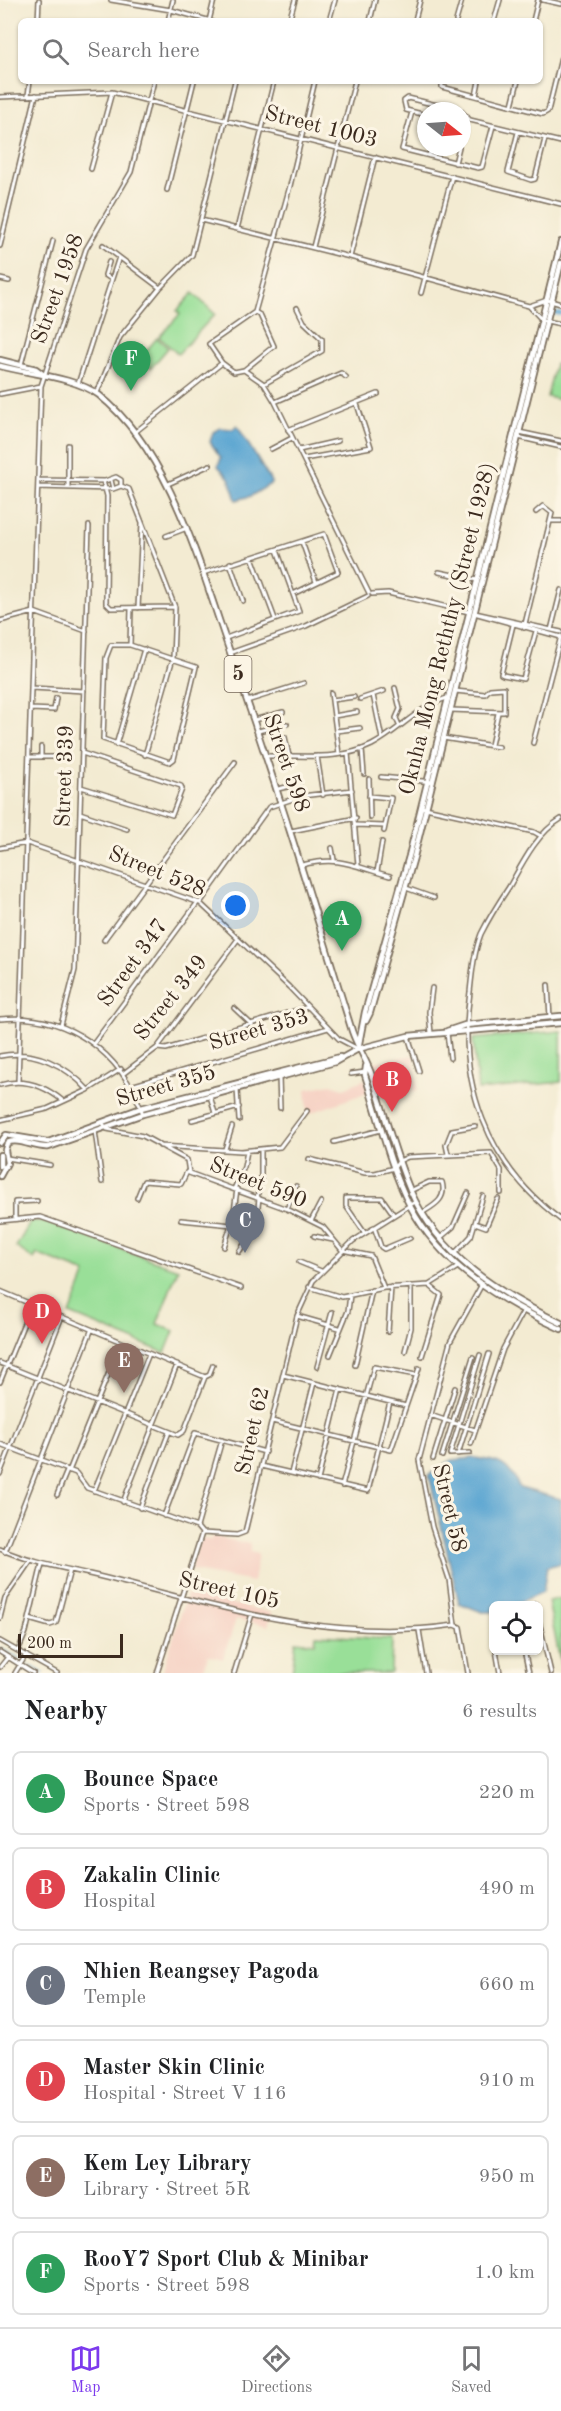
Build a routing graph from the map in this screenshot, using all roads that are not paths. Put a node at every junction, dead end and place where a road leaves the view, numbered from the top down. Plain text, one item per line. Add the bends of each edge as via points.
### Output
1 (39, 0) edge
2 (111, 0) edge
3 (173, 0) edge
4 (214, 0) edge
5 (295, 0) edge
6 (335, 0) edge
7 (375, 0) edge
8 (420, 0) edge
9 (462, 0) edge
10 (500, 0) edge
11 (538, 0) edge
12 (543, 0) edge
13 (138, 2) edge
14 (561, 4) edge
15 (171, 10) junction
16 (38, 18) edge
17 (169, 18) edge
18 (199, 18) edge
19 (211, 18) edge
20 (290, 18) edge
21 (330, 18) edge
22 (371, 18) edge
23 (416, 18) edge
24 (457, 18) edge
25 (495, 18) edge
26 (534, 18) edge
27 (561, 58) edge
28 (30, 84) edge
29 (152, 84) edge
30 (193, 84) edge
31 (234, 84) edge
32 (274, 84) edge
33 (314, 84) edge
34 (354, 84) edge
35 (442, 84) edge
36 (478, 84) edge
37 (517, 84) edge
38 (112, 92) junction
39 (28, 95) junction
40 (36, 95) junction
41 (476, 96) junction
42 (0, 97) edge
43 (148, 101) junction
44 (420, 102) edge
45 (512, 105) junction
46 (187, 111) junction
47 (412, 112) junction
48 (417, 113) edge
49 (225, 120) junction
50 (471, 120) edge
51 (493, 126) junction
52 (262, 129) junction
53 (519, 132) junction
54 (300, 139) junction
55 (545, 139) junction
56 (561, 142) edge
57 (337, 148) junction
58 (417, 153) edge
59 (429, 156) edge
60 (457, 156) edge
61 (375, 157) junction
62 (455, 162) junction
63 (91, 169) dead end
64 (452, 176) junction
65 (167, 190) dead end
66 (561, 204) edge
67 (201, 220) junction
68 (237, 229) junction
69 (275, 238) junction
70 (53, 241) dead end
71 (561, 242) edge
72 (103, 245) dead end
73 (0, 246) edge
74 (313, 248) junction
75 (119, 257) junction
76 (350, 257) junction
77 (109, 262) dead end
78 (561, 263) edge
79 (425, 277) junction
80 (0, 279) edge
81 (111, 279) junction
82 (9, 281) dead end
83 (160, 288) junction
84 (421, 293) dead end
85 (549, 302) junction
86 (561, 304) edge
87 (529, 306) junction
88 (297, 308) dead end
89 (255, 312) junction
90 (545, 318) junction
91 (561, 324) edge
92 (0, 360) edge
93 (222, 363) junction
94 (21, 365) junction
95 (0, 366) edge
96 (244, 370) junction
97 (44, 375) junction
98 (346, 378) dead end
99 (264, 384) junction
100 (77, 385) junction
101 (41, 386) junction
102 (97, 393) junction
103 (0, 394) edge
104 (378, 394) dead end
105 (275, 402) junction
106 (357, 404) junction
107 (288, 430) junction
108 (134, 433) junction
109 (516, 434) junction
110 (292, 438) junction
111 (338, 441) dead end
112 (561, 441) edge
113 (68, 445) dead end
114 (561, 447) edge
115 (271, 448) dead end
116 (299, 450) junction
117 (304, 459) junction
118 (210, 465) dead end
119 (38, 480) junction
120 (111, 480) junction
121 (68, 481) junction
122 (102, 481) junction
123 (168, 484) junction
124 (121, 486) junction
125 (38, 487) junction
126 (68, 488) junction
127 (104, 488) junction
128 (113, 489) junction
129 (536, 512) dead end
130 (142, 521) junction
131 (552, 521) junction
132 (561, 522) edge
133 (89, 526) dead end
134 (187, 528) junction
135 (166, 536) dead end
136 (302, 542) junction
137 (277, 550) junction
138 (252, 557) junction
139 (230, 563) junction
140 (439, 572) dead end
141 (202, 573) junction
142 (477, 580) junction
143 (316, 583) junction
144 (561, 590) edge
145 (293, 594) junction
146 (370, 594) junction
147 (243, 601) dead end
148 (175, 607) junction
149 (131, 608) junction
150 (138, 608) junction
151 (34, 612) junction
152 (472, 612) junction
153 (275, 619) junction
154 (0, 621) edge
155 (513, 625) junction
156 (524, 626) junction
157 (86, 631) junction
158 (536, 631) junction
159 (550, 632) junction
160 (561, 636) edge
161 (225, 638) junction
162 (130, 645) junction
163 (144, 649) junction
164 (230, 653) junction
165 (173, 658) junction
166 (304, 683) dead end
167 (32, 688) junction
168 (395, 688) dead end
169 (84, 691) junction
170 (384, 691) dead end
171 (455, 691) junction
172 (331, 693) dead end
173 (373, 695) junction
174 (354, 697) dead end
175 (56, 698) dead end
176 (360, 699) dead end
177 (450, 699) junction
178 (332, 700) junction
179 (247, 701) junction
180 (31, 710) junction
181 (451, 710) junction
182 (283, 712) dead end
183 (357, 712) dead end
184 (498, 713) junction
185 (334, 716) junction
186 (254, 720) junction
187 (287, 723) dead end
188 (399, 725) junction
189 (360, 728) dead end
190 (258, 731) junction
191 (336, 731) junction
192 (285, 737) dead end
193 (443, 738) junction
194 (382, 739) junction
195 (533, 743) dead end
196 (116, 745) junction
197 (491, 745) junction
198 (41, 747) dead end
199 (499, 747) dead end
200 (362, 749) junction
201 (82, 753) junction
202 (348, 753) junction
203 (339, 754) junction
204 (145, 755) junction
205 (267, 756) junction
206 (289, 756) junction
207 (317, 756) junction
208 (30, 757) junction
209 (41, 757) junction
210 (53, 757) dead end
211 (235, 762) dead end
212 (364, 774) dead end
213 (381, 777) dead end
214 (369, 779) dead end
215 (430, 782) junction
216 (299, 784) dead end
217 (81, 787) junction
218 (278, 789) junction
219 (352, 790) junction
220 (322, 795) junction
221 (369, 796) junction
222 (282, 800) junction
223 (423, 808) junction
224 (80, 813) junction
225 (370, 817) dead end
226 (356, 818) junction
227 (561, 819) edge
228 (356, 825) junction
229 (127, 828) dead end
230 (291, 831) junction
231 (541, 836) junction
232 (382, 842) dead end
233 (27, 843) junction
234 (0, 848) edge
235 (332, 848) dead end
236 (78, 859) junction
237 (334, 860) junction
238 (302, 865) junction
239 (358, 865) junction
240 (377, 873) junction
241 (407, 873) junction
242 (390, 876) dead end
243 (147, 883) junction
244 (405, 888) junction
245 (434, 898) dead end
246 (199, 902) junction
247 (238, 939) junction
248 (104, 940) dead end
249 (548, 985) dead end
250 (432, 988) dead end
251 (308, 1007) junction
252 (234, 1008) dead end
253 (561, 1016) edge
254 (550, 1017) junction
255 (20, 1018) junction
256 (0, 1019) edge
257 (365, 1022) junction
258 (561, 1023) edge
259 (61, 1025) junction
260 (252, 1025) junction
261 (465, 1025) junction
262 (328, 1028) junction
263 (447, 1031) junction
264 (431, 1033) junction
265 (465, 1033) junction
266 (408, 1036) junction
267 (94, 1043) junction
268 (157, 1048) junction
269 (358, 1049) junction
270 (19, 1055) junction
271 (0, 1056) edge
272 (341, 1057) junction
273 (450, 1058) dead end
274 (366, 1066) junction
275 (121, 1069) junction
276 (419, 1071) dead end
277 (365, 1072) junction
278 (124, 1073) junction
279 (351, 1074) dead end
280 (279, 1077) junction
281 (18, 1082) junction
282 (0, 1085) edge
283 (132, 1086) junction
284 (237, 1089) junction
285 (88, 1090) junction
286 (210, 1096) junction
287 (63, 1101) junction
288 (239, 1107) junction
289 (280, 1107) dead end
290 (142, 1111) junction
291 (306, 1111) dead end
292 (215, 1113) junction
293 (0, 1120) edge
294 (192, 1120) dead end
295 (239, 1120) dead end
296 (103, 1125) junction
297 (232, 1126) dead end
298 (476, 1126) dead end
299 (94, 1128) junction
300 (382, 1129) junction
301 (334, 1142) dead end
302 (2, 1143) edge
303 (160, 1146) junction
304 (225, 1149) junction
305 (261, 1150) junction
306 (247, 1151) junction
307 (448, 1154) junction
308 (0, 1155) edge
309 (7, 1158) junction
310 (309, 1159) dead end
311 (399, 1161) junction
312 (50, 1165) dead end
313 (0, 1166) edge
314 (394, 1168) junction
315 (187, 1172) junction
316 (0, 1176) edge
317 (102, 1182) dead end
318 (296, 1186) dead end
319 (235, 1189) junction
320 (410, 1191) junction
321 (468, 1193) dead end
322 (501, 1193) dead end
323 (483, 1196) dead end
324 (137, 1198) dead end
325 (258, 1198) junction
326 (498, 1199) dead end
327 (37, 1201) dead end
328 (321, 1202) dead end
329 (412, 1204) junction
330 (286, 1209) junction
331 (421, 1213) junction
332 (394, 1215) junction
333 (15, 1218) junction
334 (181, 1220) dead end
335 (561, 1220) edge
336 (0, 1221) edge
337 (310, 1221) junction
338 (475, 1223) junction
339 (232, 1225) junction
340 (374, 1227) junction
341 (364, 1232) junction
342 (314, 1236) dead end
343 (411, 1238) dead end
344 (440, 1238) junction
345 (333, 1240) junction
346 (224, 1247) dead end
347 (342, 1250) junction
348 (239, 1252) dead end
349 (454, 1254) junction
350 (299, 1262) dead end
351 (458, 1267) junction
352 (321, 1271) junction
353 (429, 1285) junction
354 (411, 1286) junction
355 (482, 1286) junction
356 (309, 1287) junction
357 (391, 1287) junction
358 (241, 1288) dead end
359 (384, 1288) junction
360 (372, 1290) junction
361 (0, 1291) edge
362 (350, 1295) junction
363 (30, 1306) junction
364 (524, 1310) junction
365 (332, 1312) dead end
366 (297, 1316) junction
367 (61, 1319) junction
368 (561, 1323) edge
369 (328, 1325) junction
370 (339, 1328) junction
371 (561, 1329) edge
372 (91, 1330) junction
373 (388, 1332) dead end
374 (121, 1343) junction
375 (405, 1351) dead end
376 (149, 1354) junction
377 (489, 1354) dead end
378 (330, 1355) dead end
379 (480, 1355) dead end
380 (422, 1356) dead end
381 (473, 1357) dead end
382 (0, 1364) edge
383 (177, 1365) junction
384 (213, 1365) dead end
385 (355, 1365) dead end
386 (6, 1366) junction
387 (317, 1367) dead end
388 (419, 1368) dead end
389 (469, 1368) junction
390 (475, 1371) junction
391 (416, 1375) junction
392 (283, 1376) junction
393 (205, 1377) junction
394 (38, 1379) junction
395 (0, 1382) edge
396 (314, 1383) junction
397 (455, 1388) dead end
398 (340, 1389) junction
399 (68, 1391) junction
400 (365, 1396) junction
401 (97, 1402) junction
402 (390, 1402) junction
403 (406, 1406) junction
404 (125, 1414) junction
405 (430, 1414) junction
406 (446, 1420) junction
407 (272, 1421) junction
408 (453, 1422) junction
409 (458, 1424) junction
410 (153, 1425) junction
411 (467, 1427) junction
412 (302, 1429) junction
413 (475, 1430) junction
414 (170, 1431) junction
415 (328, 1435) junction
416 (222, 1440) junction
417 (354, 1441) junction
418 (0, 1444) edge
419 (471, 1444) dead end
420 (10, 1448) junction
421 (378, 1448) junction
422 (265, 1452) junction
423 (470, 1453) dead end
424 (458, 1454) junction
425 (442, 1456) dead end
426 (433, 1459) dead end
427 (41, 1460) junction
428 (261, 1466) junction
429 (68, 1471) junction
430 (291, 1473) junction
431 (0, 1474) edge
432 (318, 1480) junction
433 (342, 1486) junction
434 (94, 1491) junction
435 (57, 1495) dead end
436 (123, 1502) junction
437 (140, 1508) junction
438 (164, 1516) junction
439 (197, 1527) junction
440 (202, 1533) junction
441 (0, 1550) edge
442 (5, 1552) junction
443 (31, 1560) junction
444 (42, 1563) junction
445 (70, 1570) junction
446 (181, 1598) junction
447 (252, 1614) junction
448 (0, 1618) edge
449 (29, 1619) junction
450 (455, 1624) junction
451 (419, 1630) junction
452 (543, 1639) edge
453 (0, 1641) edge
454 (544, 1643) joint
455 (18, 1651) junction
456 (0, 1652) edge
457 (497, 1655) edge
458 (525, 1655) edge
459 (8, 1657) junction
460 (23, 1660) junction
461 (0, 1667) edge
462 (15, 1673) edge
463 (33, 1673) edge
464 (57, 1673) edge
465 (157, 1673) edge
466 (234, 1673) edge
467 (426, 1673) edge
468 (468, 1673) edge
469 (500, 1673) edge
470 (529, 1673) edge
471 (551, 1673) edge

1 - 16 street
2 - 13 street
3 - 15 street
4 - 19 street
5 - 20 street
6 - 21 street
7 - 22 street
8 - 23 street
9 - 24 street
10 - 25 street
11 - 26 street
12 - 14 street
13 - 15 street
15 - 17 street
15 - 18 street
27 - 45 street via 546,113
28 - 39 street
29 - 43 street, Street 1958
30 - 46 street
31 - 49 street
32 - 52 street
33 - 54 street
34 - 57 street
35 - 41 street
36 - 41 street
37 - 45 street
38 - 40 street, Street 1003
38 - 43 street, Street 1003
38 - 63 street
39 - 40 street, Street 1003
39 - 42 street, Street 1003
40 - 73 street
41 - 45 street
43 - 46 street, Street 1003
43 - 97 street, Street 1958 via 129,178 86,249
44 - 47 street via 406,99 404,108
46 - 49 street, Street 1003
46 - 65 street
47 - 48 street
47 - 58 street via 402,149
49 - 52 street, Street 1003
49 - 67 street
50 - 51 street
51 - 53 street
51 - 62 street via 482,168
52 - 54 street, Street 1003
52 - 68 street
53 - 55 street
53 - 55 street via 508,173 531,180 535,179
54 - 57 street, Street 1003
54 - 69 street
55 - 56 street
57 - 61 street, Street 1003
57 - 74 street
59 - 62 street
60 - 62 street
61 - 64 street, Street 1003
61 - 76 street
64 - 66 street, Street 1003
64 - 79 street
67 - 68 street
67 - 83 street via 192,255
68 - 69 street
69 - 74 street
69 - 89 street
70 - 94 street
71 - 85 main road, Oknha Mong Reththy (Street 1928)
72 - 75 street
74 - 76 street
75 - 81 street
75 - 83 street
76 - 79 street
77 - 81 street via 105,275
78 - 85 main road, Oknha Mong Reththy (Street 1928)
79 - 84 street
79 - 87 street
80 - 82 street
81 - 100 street
83 - 102 street via 114,345
85 - 86 street
85 - 87 street
85 - 90 main road, Oknha Mong Reththy (Street 1928)
87 - 90 street
88 - 99 street via 304,322 322,339 322,351
89 - 93 street via 210,342
89 - 96 street via 274,346
90 - 91 street
90 - 109 main road, Oknha Mong Reththy (Street 1928)
92 - 94 main road, Street 598 / 5
93 - 96 street via 234,372
93 - 108 street
94 - 97 main road, Street 598 / 5
95 - 97 main road, Street 598 / 5
96 - 99 street
97 - 100 main road, Street 598 / 5
97 - 101 street, Street 1958
98 - 105 street via 341,373
99 - 105 street
100 - 102 main road, Street 598 / 5
101 - 103 street
101 - 119 street, Street 1958
102 - 108 main road, Street 598 / 5
104 - 106 street
105 - 107 street
106 - 107 street
106 - 117 street via 371,447
107 - 110 street
108 - 123 main road, Street 598 / 5
109 - 112 street
109 - 114 street
109 - 142 main road, Oknha Mong Reththy (Street 1928)
109 - 152 main road, Oknha Mong Reththy (Street 1928)
110 - 115 street
110 - 116 street
111 - 116 street
113 - 121 street
116 - 117 street
117 - 146 street
118 - 123 street
119 - 121 street
119 - 125 street, Street 1958
120 - 122 street
120 - 124 street via 120,479
120 - 128 street
121 - 122 street
121 - 126 street
122 - 127 street
123 - 134 main road, Street 598 / 5
124 - 128 street
124 - 130 street via 129,489
125 - 126 street
125 - 151 street, Street 1958
126 - 127 street
127 - 128 street
127 - 149 street via 106,603 111,608
129 - 131 street via 543,506 548,508
130 - 148 street
130 - 150 street
131 - 132 street
131 - 156 street
133 - 157 street, Street 339
134 - 135 street
134 - 141 main road, Street 598 / 5
136 - 137 street
136 - 143 street
136 - 143 street via 324,534 338,568 336,574
137 - 138 street
137 - 145 street
138 - 139 street
138 - 153 street
139 - 141 street
139 - 147 street
140 - 142 street
141 - 161 main road, Street 598 / 5
142 - 152 main road, Oknha Mong Reththy (Street 1928)
143 - 145 street
144 - 159 street
145 - 153 street via 299,610
146 - 152 street via 388,593
146 - 164 street via 306,626
148 - 150 street
148 - 165 street
149 - 150 street
149 - 162 street
151 - 154 street
151 - 157 street
151 - 167 street, Street 1958
152 - 155 street
152 - 156 street
152 - 171 main road, Oknha Mong Reththy (Street 1928)
152 - 177 main road, Oknha Mong Reththy (Street 1928)
153 - 161 street
155 - 156 street
155 - 158 street via 502,675 523,679
156 - 158 street
156 - 159 street
157 - 169 street, Street 339
158 - 159 street
159 - 160 street
160 - 195 street
161 - 164 main road, Street 598 / 5
162 - 163 street
162 - 196 street via 107,649 102,738
163 - 165 street
163 - 196 street
164 - 179 main road, Street 598 / 5
165 - 204 street
165 - 204 street via 194,665 197,670 174,759 168,763
166 - 179 street
167 - 169 street
167 - 180 street, Street 1958
168 - 188 street
169 - 201 street, Street 339
170 - 173 street
171 - 177 main road, Oknha Mong Reththy (Street 1928)
171 - 184 street via 485,694 490,689 504,688 504,712
172 - 178 street
173 - 176 street
173 - 194 street
174 - 178 street
175 - 180 street via 54,710
177 - 181 main road, Oknha Mong Reththy (Street 1928)
177 - 188 street via 424,706
177 - 215 main road, Oknha Mong Reththy (Street 1928)
178 - 185 street
179 - 186 main road, Street 598 / 5
180 - 208 street, Street 1958
181 - 184 street
181 - 193 main road, Oknha Mong Reththy (Street 1928)
182 - 186 street
183 - 185 street
184 - 197 street
185 - 191 street
186 - 190 main road, Street 598 / 5
187 - 190 street
188 - 194 street
189 - 191 street
190 - 205 main road, Street 598 / 5
191 - 203 street
192 - 206 street
193 - 197 street
193 - 215 main road, Oknha Mong Reththy (Street 1928)
194 - 200 street
196 - 204 street
197 - 199 street
198 - 209 street
200 - 202 street
200 - 212 street
201 - 217 street, Street 339
201 - 217 street via 182,789 174,813 168,815
202 - 203 street
202 - 219 street
203 - 207 street
205 - 206 street
205 - 218 main road, Street 598 / 5
206 - 207 street
207 - 220 street
208 - 209 street
208 - 233 street, Street 1958
209 - 210 street
211 - 243 street
213 - 215 street
214 - 221 street
215 - 223 main road, Oknha Mong Reththy (Street 1928)
216 - 218 street
217 - 224 street, Street 339
218 - 222 main road, Street 598 / 5
219 - 220 street
219 - 226 street
220 - 222 street
221 - 225 street
221 - 228 street via 391,798 384,829
222 - 230 main road, Street 598 / 5
222 - 246 street, Street 347 via 264,811
223 - 231 street
223 - 241 main road, Oknha Mong Reththy (Street 1928)
224 - 229 street
224 - 236 street, Street 339
226 - 228 street
226 - 230 street
227 - 231 street
228 - 239 street
230 - 238 main road, Street 598 / 5
231 - 261 street via 481,934
232 - 240 street
233 - 234 street, Street 528
233 - 236 street, Street 528
233 - 255 street, Street 1958
235 - 237 street
236 - 243 street, Street 528
236 - 259 street, Street 339 via 75,970
237 - 238 street
237 - 239 street
238 - 269 main road, Street 598 / 5
239 - 240 street
240 - 242 street
241 - 244 main road, Oknha Mong Reththy (Street 1928)
241 - 257 main road, Oknha Mong Reththy (Street 1928)
243 - 246 street, Street 528
243 - 248 street
244 - 245 street
244 - 257 main road, Oknha Mong Reththy (Street 1928)
246 - 247 street, Street 528
246 - 267 street, Street 347
247 - 251 street, Street 528
247 - 268 street, Street 349
249 - 254 street
250 - 264 street
251 - 260 street
251 - 262 street, Street 528
252 - 260 street
253 - 254 main road
254 - 261 main road
255 - 256 street
255 - 259 street
255 - 270 street, Street 1958
257 - 269 main road, Oknha Mong Reththy (Street 1928)
258 - 265 main road
259 - 267 street
260 - 268 street via 166,1049
261 - 263 main road
261 - 265 street
262 - 269 street, Street 528
262 - 283 street, Street 353
263 - 264 main road, Street 355
263 - 265 main road
263 - 273 street
264 - 266 main road, Street 355
265 - 335 street via 474,1091 493,1143 526,1188
266 - 269 main road, Street 355
266 - 276 street
267 - 275 street
268 - 278 street, Street 349
269 - 272 main road, Street 355
269 - 274 main road, Street 598
270 - 271 street
270 - 281 street, Street 1958
270 - 285 street via 62,1067
272 - 280 main road, Street 355
272 - 290 main road, Street 355
274 - 277 main road
274 - 311 main road, Street 598
275 - 278 street
275 - 285 street
277 - 279 street
277 - 300 main road
278 - 283 street
280 - 284 main road, Street 355
280 - 289 street
281 - 282 street
281 - 287 street via 38,1086
283 - 290 street
284 - 286 main road, Street 355
284 - 288 street
285 - 287 street
286 - 290 main road, Street 355
286 - 292 street
287 - 293 street via 47,1109
288 - 292 street
288 - 295 street
290 - 296 main road, Street 355
291 - 305 street via 282,1146
292 - 294 street
296 - 299 main road, Street 355
296 - 303 street, Street 590 via 142,1136
297 - 304 street
298 - 307 street via 452,1130 446,1144
299 - 302 main road, Street 355 via 48,1142 13,1135
299 - 317 street
300 - 301 street
300 - 314 main road
302 - 309 main road
303 - 304 street
303 - 315 street, Street 590 via 187,1160
304 - 306 street
305 - 306 street
305 - 325 street
306 - 319 street
307 - 311 street
307 - 322 street via 491,1153 501,1170
308 - 313 main road
309 - 312 street
309 - 316 main road
310 - 314 street via 365,1173
311 - 314 street
311 - 320 main road, Street 598
314 - 329 main road
315 - 319 street, Street 590
315 - 324 street via 181,1184 144,1181
318 - 330 street
319 - 325 street, Street 590
319 - 339 street
320 - 329 main road, Street 598
320 - 331 street via 429,1182 442,1182 441,1199
321 - 344 street via 453,1227
323 - 338 street
325 - 330 street, Street 590
325 - 348 street via 256,1226
326 - 338 street via 486,1227
327 - 333 street via 15,1203
328 - 337 street
329 - 331 main road
329 - 332 street, Street 62
329 - 351 main road via 423,1227
330 - 337 street, Street 590
331 - 344 main road
332 - 340 street, Street 62
332 - 341 street via 382,1198 346,1198 346,1206
333 - 336 street
333 - 358 street via 40,1217
334 - 339 street
337 - 345 street, Street 590 via 323,1227
338 - 349 street via 470,1239
339 - 346 street
340 - 341 street, Street 62
340 - 343 street via 384,1250
341 - 347 street, Street 62
342 - 345 street
344 - 349 main road
345 - 347 street, Street 590
347 - 352 street, Street 62
347 - 359 street via 371,1256
349 - 368 main road via 484,1281
350 - 352 street
351 - 353 street
351 - 355 main road
352 - 356 street, Street 62
353 - 354 street
353 - 380 street via 441,1295
354 - 357 street
354 - 375 street via 411,1328
355 - 364 main road
355 - 405 street, Street 58 via 450,1342
356 - 362 street via 333,1296
356 - 366 street, Street 62
357 - 359 street
357 - 373 street
359 - 360 street
360 - 362 street
360 - 385 street
361 - 363 street
362 - 370 street via 348,1311
363 - 367 street
363 - 386 street
364 - 371 main road
364 - 413 street via 503,1349
365 - 369 street
366 - 369 street
366 - 392 street, Street 62
367 - 372 street
367 - 394 street
369 - 370 street
369 - 387 street
370 - 378 street
372 - 374 street
372 - 399 street
374 - 376 street
374 - 401 street
376 - 383 street
376 - 404 street
377 - 411 street
379 - 390 street
381 - 389 street
382 - 386 street
383 - 393 street
383 - 410 street
384 - 393 street
386 - 394 street
386 - 395 street
388 - 391 street
389 - 390 street
389 - 408 street
390 - 409 street
391 - 400 street via 374,1367
391 - 403 street
392 - 396 street
392 - 407 street, Street 62
393 - 414 street via 184,1431 178,1435
394 - 399 street
394 - 420 street
396 - 398 street
396 - 412 street
397 - 406 street
398 - 400 street
398 - 415 street
399 - 401 street
399 - 427 street
400 - 402 street
400 - 417 street
401 - 404 street
401 - 429 street
402 - 403 street
402 - 421 street
403 - 421 street via 394,1448
404 - 410 street
404 - 434 street
405 - 406 street
405 - 450 street, Street 58 via 419,1463 432,1527 449,1579
406 - 408 street
406 - 426 street
407 - 412 street
407 - 422 street, Street 62
408 - 409 street
408 - 425 street
409 - 411 street
409 - 424 street via 450,1454
410 - 414 street
410 - 436 street
411 - 413 street
411 - 424 street
412 - 415 street
412 - 430 street
413 - 419 street
414 - 437 street
415 - 417 street
415 - 432 street
416 - 422 street
416 - 438 street via 193,1434
416 - 439 street
417 - 421 street
417 - 433 street
418 - 420 street
420 - 427 street
420 - 431 street
421 - 433 street via 368,1491
422 - 428 street, Street 62
423 - 424 street
427 - 429 street
427 - 442 street
428 - 430 street
428 - 440 street, Street 62 via 245,1532
429 - 434 street via 79,1475 84,1486
429 - 435 street
430 - 432 street
432 - 433 street
434 - 436 street
436 - 437 street
437 - 438 street
438 - 439 street
439 - 440 street
440 - 446 street
441 - 442 street, Street 105
442 - 443 street, Street 105
443 - 444 street, Street 105
443 - 448 street via 5,1598
444 - 445 street, Street 105
444 - 449 street
445 - 446 street, Street 105
445 - 449 street via 56,1623
446 - 447 street, Street 105
446 - 465 street
447 - 451 street, Street 105 via 320,1628
447 - 466 street
449 - 455 street
450 - 451 street, Street 105
450 - 468 street, Street 58 via 460,1628
451 - 467 street
452 - 454 street
453 - 455 street
454 - 471 street
455 - 460 street
456 - 459 street
457 - 469 street
458 - 470 street
459 - 460 street
459 - 461 street
460 - 462 street
460 - 463 street
460 - 464 street

